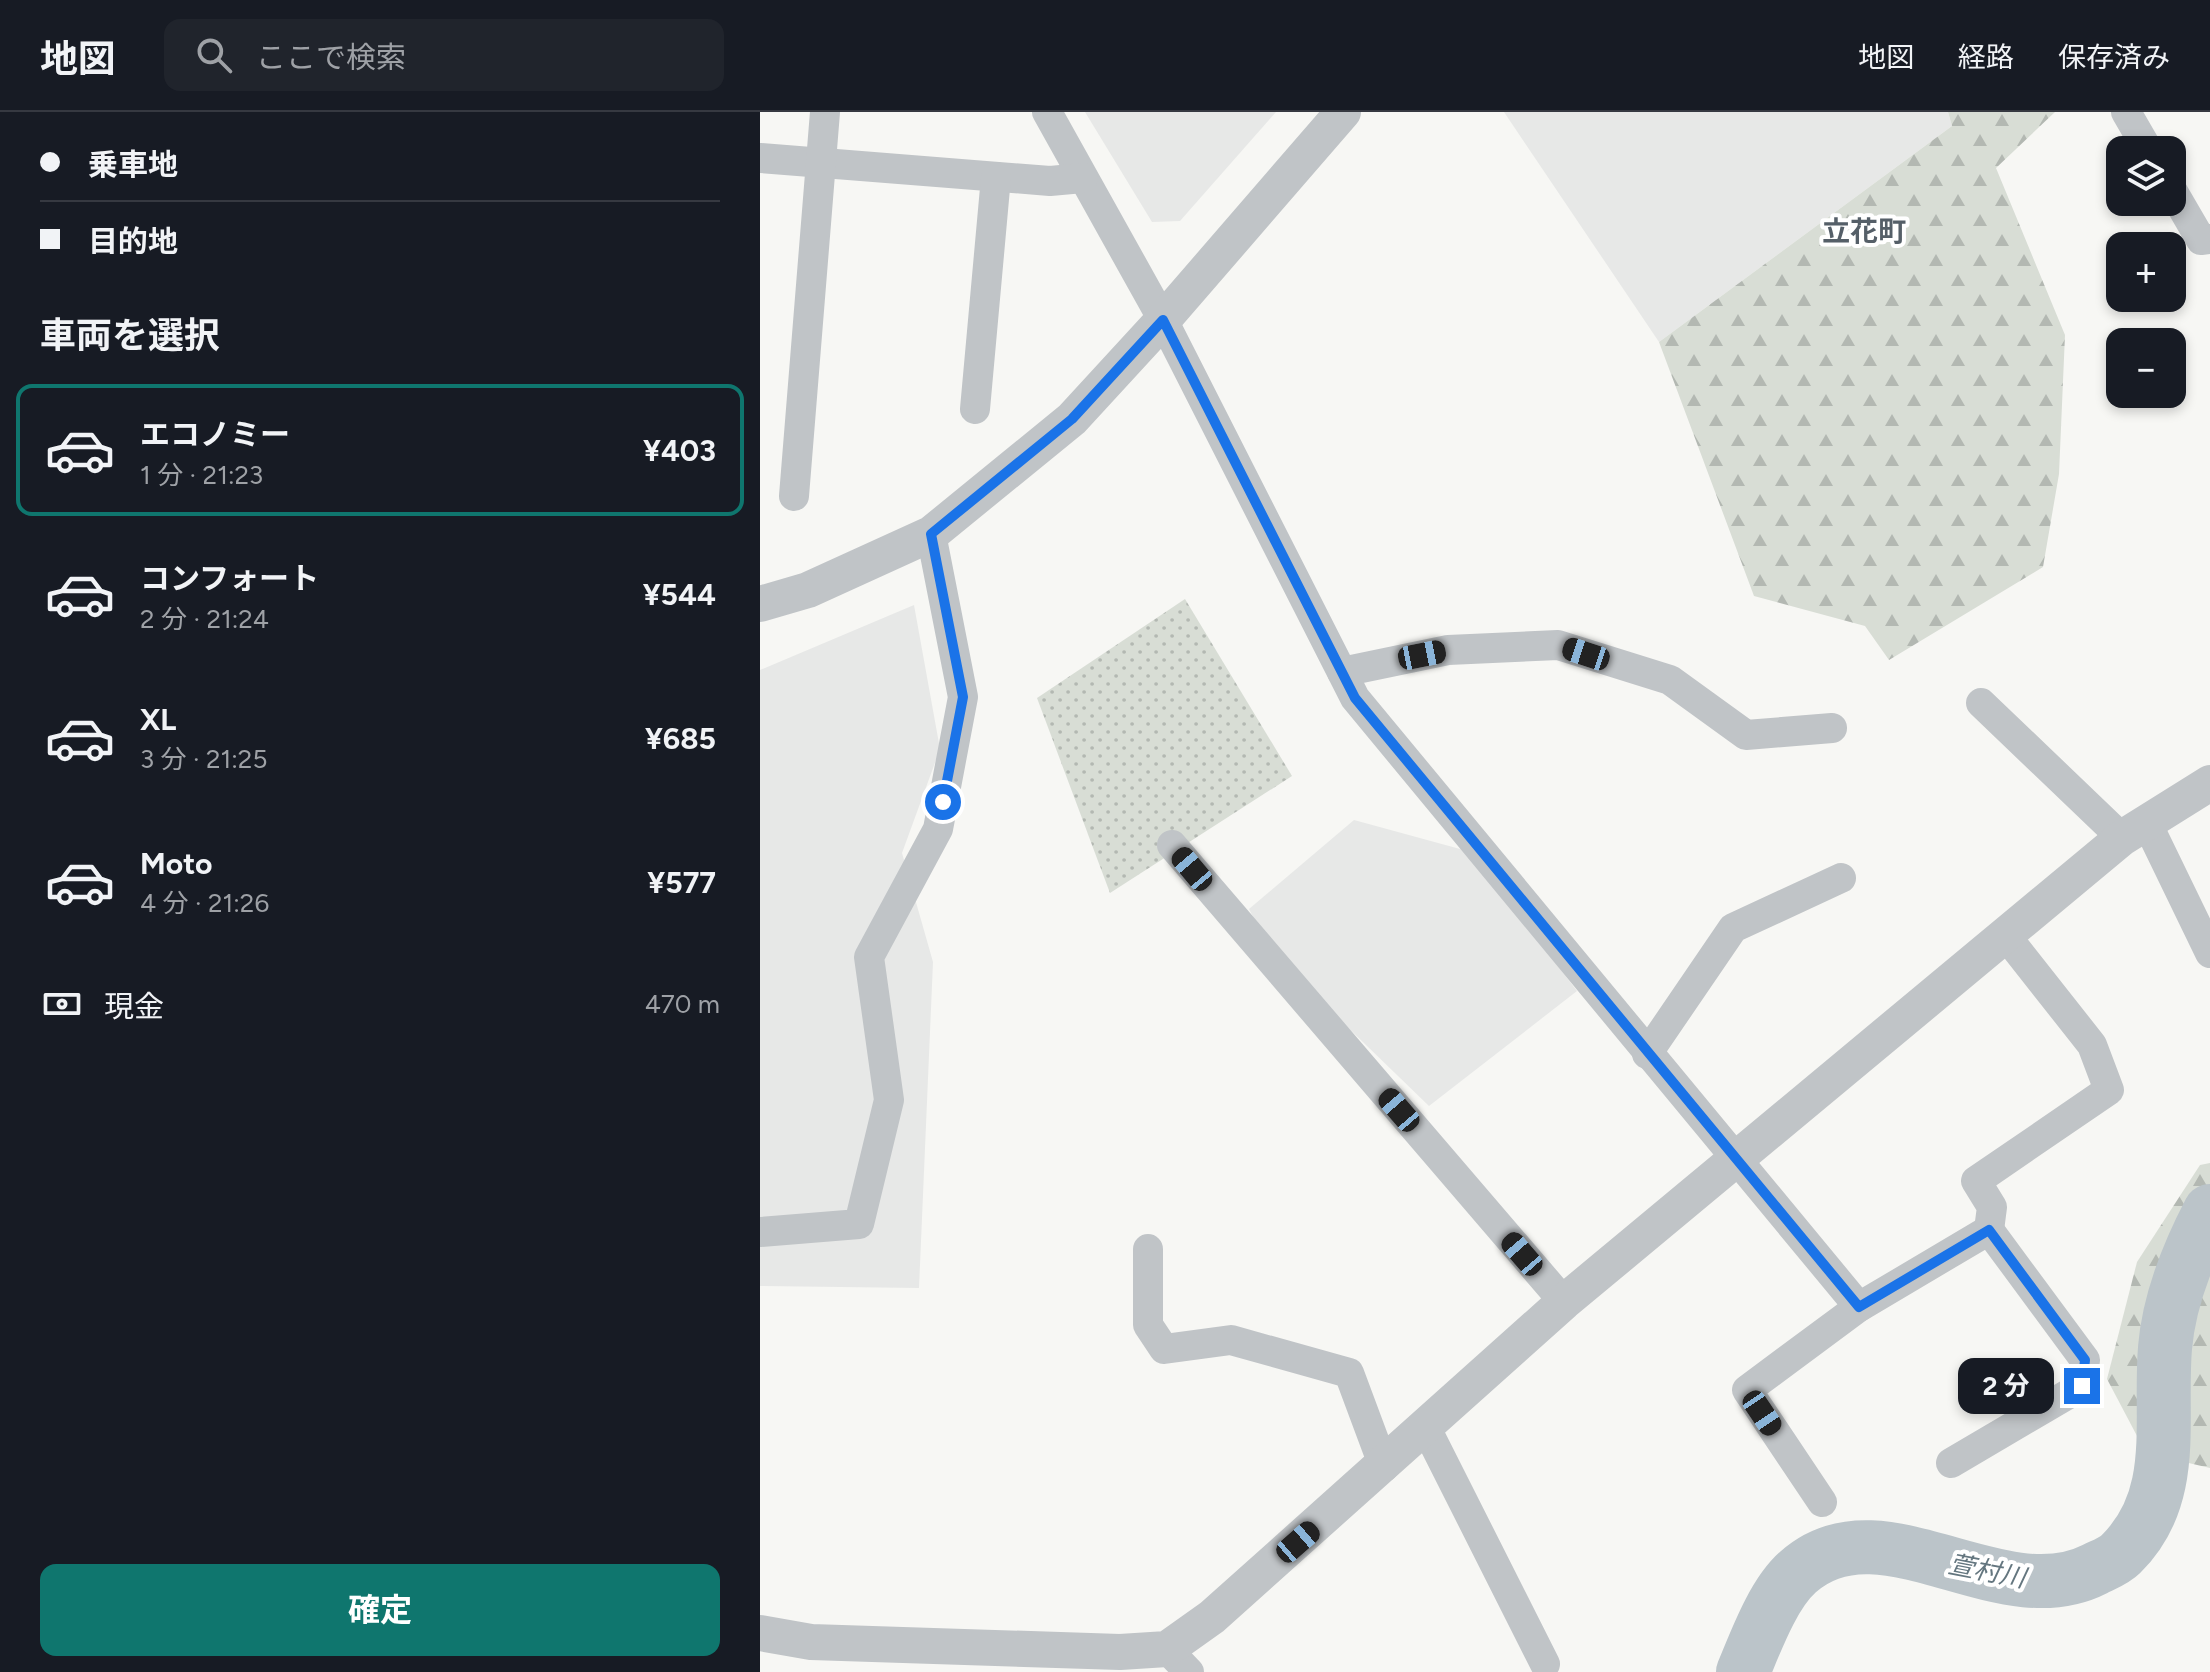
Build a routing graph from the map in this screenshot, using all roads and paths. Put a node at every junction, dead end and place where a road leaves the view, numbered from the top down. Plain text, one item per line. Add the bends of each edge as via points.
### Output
1 (825, 112) edge
2 (1047, 112) edge
3 (1343, 112) edge
4 (2126, 112) edge
5 (2140, 136) edge
6 (760, 158) edge
7 (821, 163) junction
8 (996, 177) junction
9 (1083, 178) junction
10 (2186, 214) edge
11 (2210, 239) edge
12 (1163, 320) junction
13 (975, 409) dead end
14 (794, 496) dead end
15 (931, 534) junction
16 (760, 604) edge
17 (1342, 672) junction
18 (1981, 703) dead end
19 (1832, 728) dead end
20 (2210, 783) edge
21 (2135, 830) junction
22 (1172, 845) dead end
23 (1841, 878) dead end
24 (2006, 936) junction
25 (2210, 953) edge
26 (1647, 1054) junction
27 (1735, 1161) junction
28 (1989, 1230) junction
29 (760, 1232) edge
30 (1148, 1249) dead end
31 (1564, 1302) junction
32 (1859, 1307) junction
33 (1426, 1428) junction
34 (1951, 1463) dead end
35 (1384, 1467) junction
36 (1822, 1502) dead end
37 (760, 1633) edge
38 (1173, 1664) edge
39 (1545, 1664) dead end

1 - 7 street
2 - 9 street
3 - 12 street
4 - 5 street
6 - 7 street
7 - 8 street
7 - 14 street
8 - 9 street
8 - 13 street
9 - 12 street
10 - 11 street via 2201,240
12 - 15 street via 1072,419
12 - 17 street
15 - 16 street via 808,590
15 - 29 street via 963,697 938,829 869,957 889,1100 882,1131 859,1224
17 - 19 street via 1448,650 1558,645 1670,680 1746,735
17 - 26 street via 1355,698
18 - 21 street
20 - 21 street
21 - 24 street
21 - 25 street
22 - 31 street
23 - 26 street via 1733,928
24 - 27 street
24 - 28 street via 2092,1045 2109,1090 1976,1181 1992,1207
26 - 27 street
27 - 31 street
27 - 32 street
28 - 32 street
28 - 34 street via 2085,1360 2082,1386
30 - 35 street via 1148,1325 1164,1349 1231,1340 1349,1373
31 - 33 street
32 - 36 street via 1747,1390
33 - 35 street
33 - 39 street
35 - 38 street via 1212,1617
37 - 38 street via 826,1642 1120,1652

